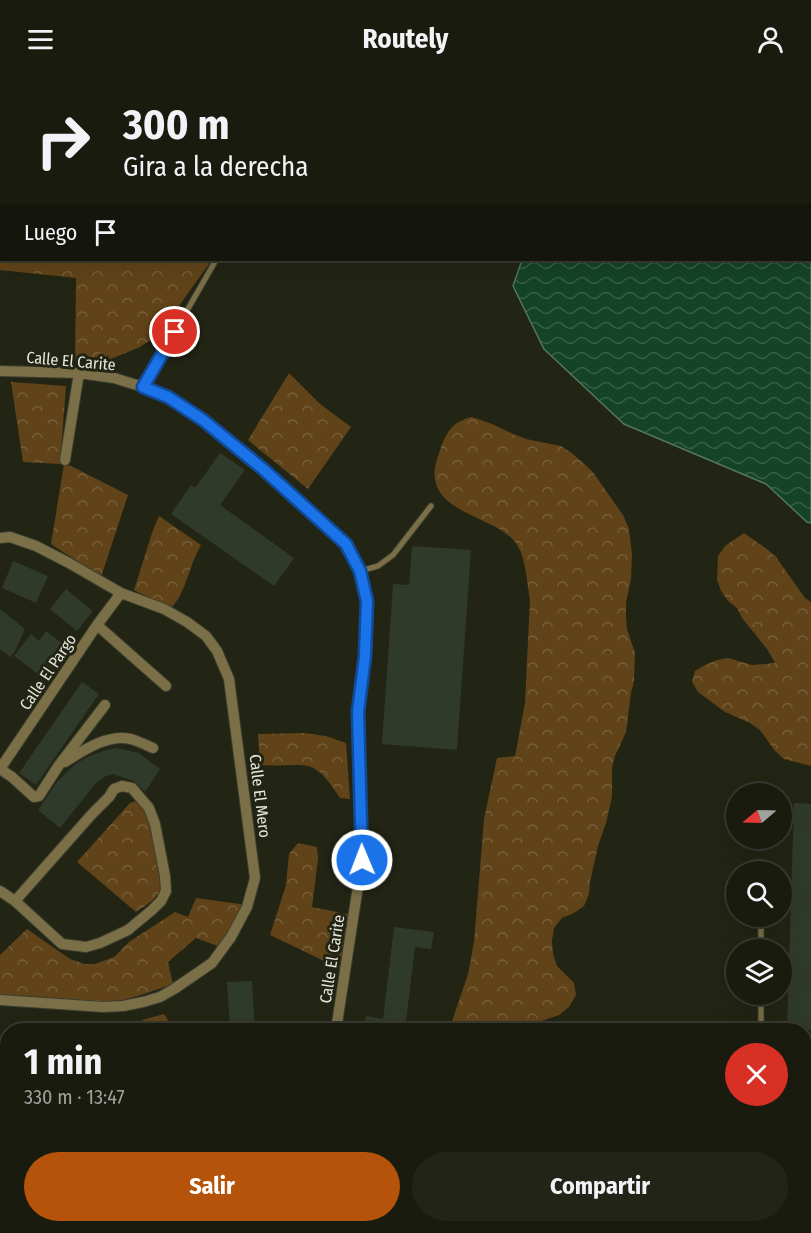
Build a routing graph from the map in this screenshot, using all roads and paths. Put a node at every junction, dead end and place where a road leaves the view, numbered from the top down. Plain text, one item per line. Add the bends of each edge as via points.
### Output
1 (215, 261) edge
2 (0, 370) edge
3 (78, 374) junction
4 (143, 387) junction
5 (65, 460) dead end
6 (431, 506) dead end
7 (0, 538) edge
8 (360, 571) junction
9 (121, 593) junction
10 (97, 625) junction
11 (166, 686) dead end
12 (105, 705) dead end
13 (153, 748) dead end
14 (59, 765) junction
15 (0, 769) edge
16 (0, 891) edge
17 (15, 901) junction
18 (0, 1000) edge
19 (761, 1005) edge
20 (337, 1023) edge
21 (761, 1023) edge

1 - 4 lane
2 - 3 street, Calle El Carite
3 - 4 street, Calle El Carite via 114,378
3 - 5 street
4 - 8 street, Calle El Carite via 168,397 203,420 263,469 346,544
6 - 8 lane via 393,555 378,566
7 - 9 street, Calle El Mero via 10,537 36,546
8 - 20 street, Calle El Carite via 367,601 358,712 362,860
9 - 10 street, Calle El Pargo
9 - 18 street, Calle El Mero via 187,622 206,636 217,651 229,679 255,878 231,937 212,963 160,997 103,1007
10 - 11 street
10 - 15 street, Calle El Pargo
12 - 14 street
13 - 14 street via 133,739 108,740
14 - 15 street via 37,797
16 - 17 street
17 - 17 street via 114,789 132,788 149,808 166,891 161,901 128,930 86,947 62,944
19 - 21 lane

